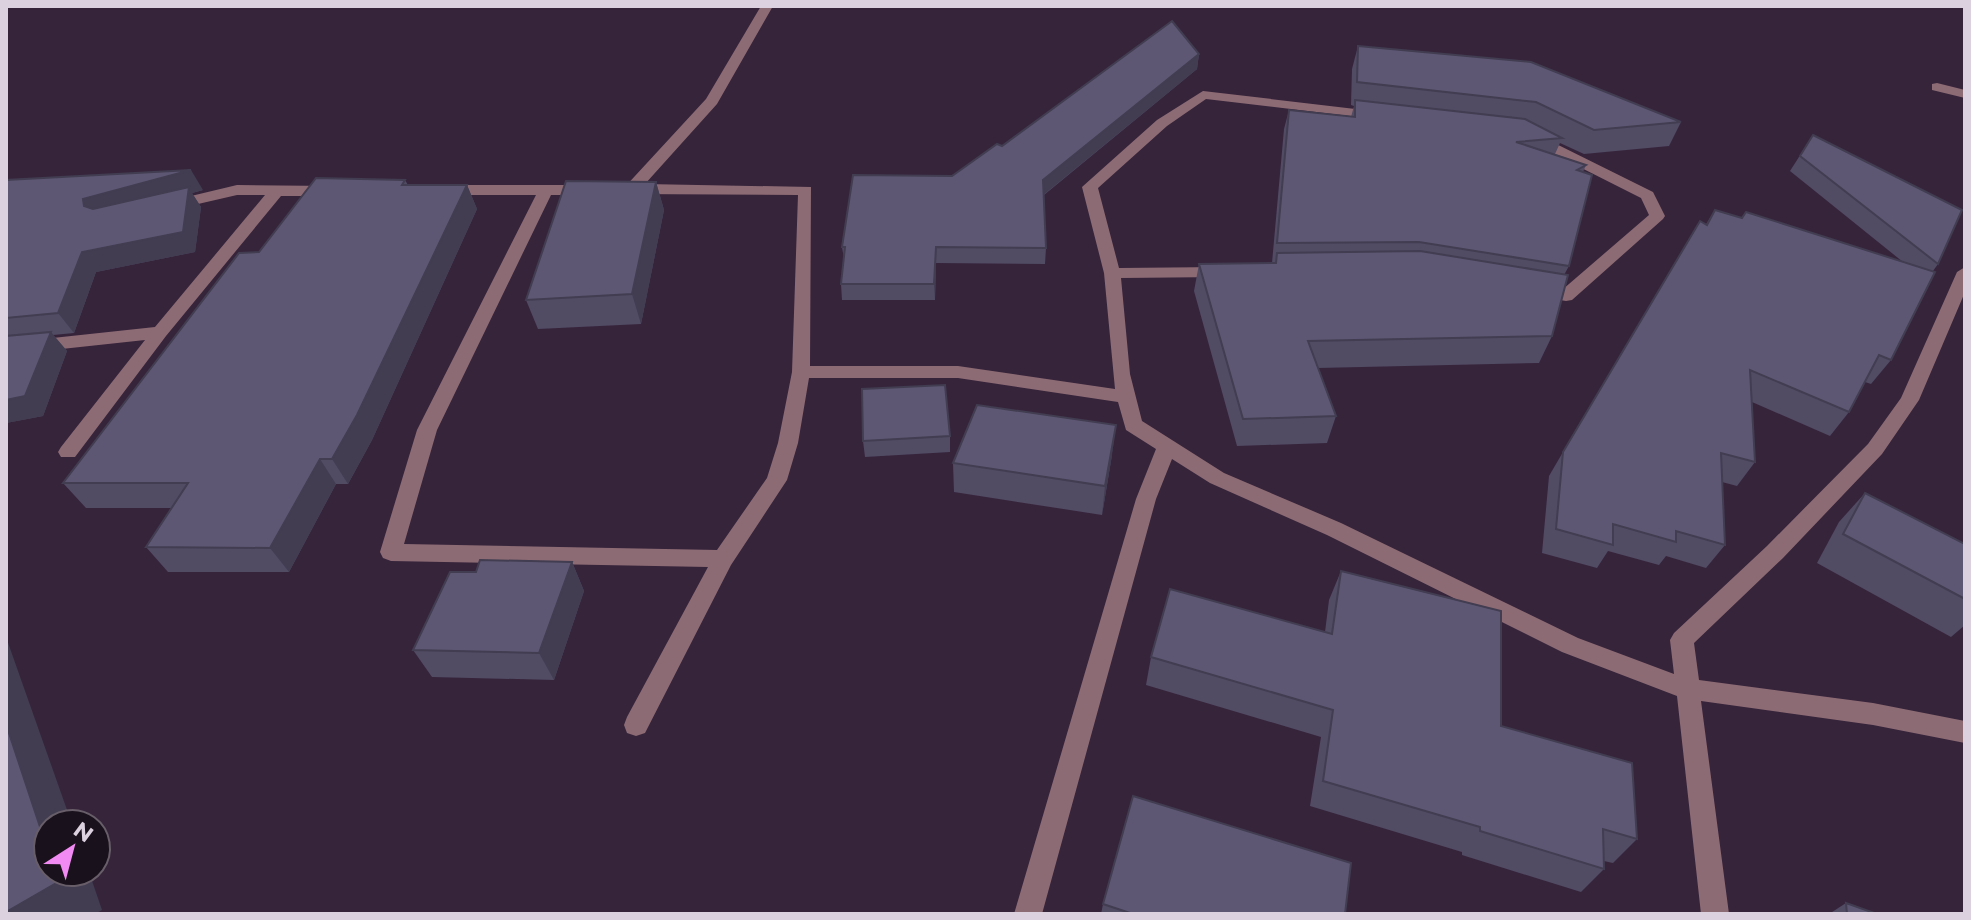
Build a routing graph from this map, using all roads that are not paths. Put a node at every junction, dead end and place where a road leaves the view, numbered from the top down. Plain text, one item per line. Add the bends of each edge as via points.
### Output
1 (767, 6) edge
2 (1937, 87) dead end
3 (1965, 94) edge
4 (618, 189) junction
5 (420, 190) edge
6 (546, 190) junction
7 (277, 191) junction
8 (341, 191) edge
9 (150, 210) edge
10 (1965, 272) edge
11 (1112, 273) junction
12 (160, 332) junction
13 (6, 349) edge
14 (801, 372) junction
15 (1126, 397) junction
16 (1167, 446) junction
17 (68, 452) dead end
18 (723, 559) junction
19 (1687, 689) junction
20 (636, 725) dead end
21 (1965, 732) edge
22 (1028, 914) edge
23 (1715, 914) edge

1 - 4 street via 712,101
2 - 3 street
4 - 6 street
4 - 14 street via 806,190
5 - 6 street
6 - 18 street via 427,430 391,552
7 - 8 street
7 - 9 street via 237,190
7 - 12 street
10 - 19 street via 1910,400 1875,449 1682,640
11 - 11 street via 1411,270 1566,296 1657,216 1648,195 1521,132 1203,95 1162,123 1090,187
11 - 15 street
12 - 13 street
12 - 17 street
14 - 15 street via 958,372
14 - 18 street via 777,480
15 - 16 street via 1133,425
16 - 19 street via 1217,478 1570,645
16 - 22 street via 1146,499
18 - 20 street
19 - 21 street
19 - 23 street

